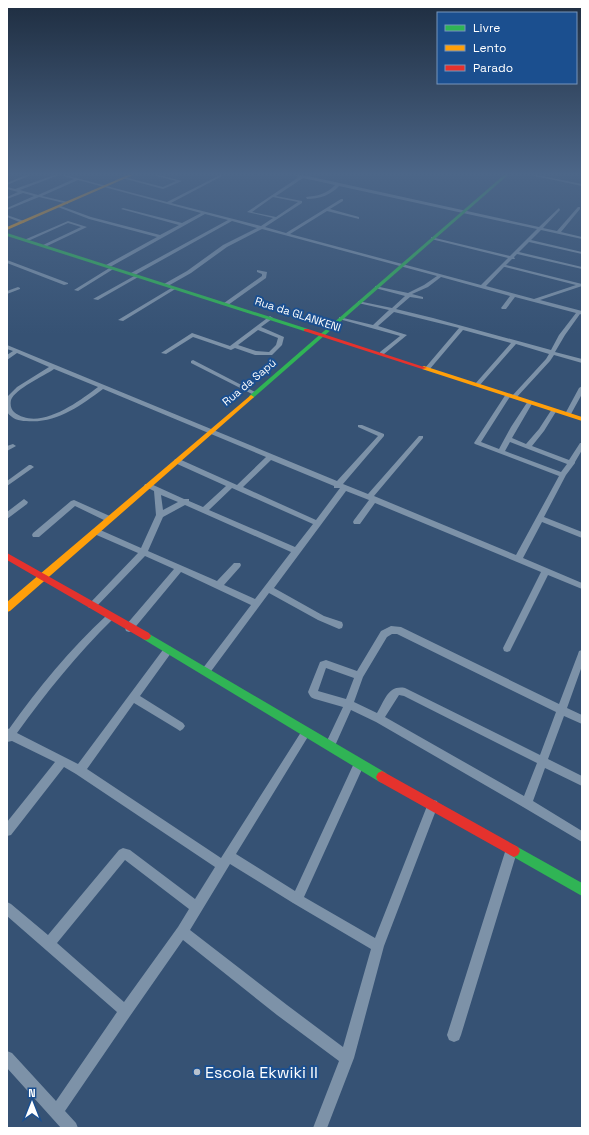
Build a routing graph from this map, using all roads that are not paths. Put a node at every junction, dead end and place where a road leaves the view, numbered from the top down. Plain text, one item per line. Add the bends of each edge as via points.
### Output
1 (54, 228) edge
2 (83, 228) edge
3 (128, 228) edge
4 (179, 228) edge
5 (218, 228) edge
6 (261, 228) joint
7 (297, 228) edge
8 (445, 228) edge
9 (535, 228) edge
10 (562, 228) edge
11 (540, 229) junction
12 (558, 233) junction
13 (7, 234) edge
14 (287, 234) junction
15 (162, 237) junction
16 (433, 238) junction
17 (582, 238) edge
18 (26, 240) junction
19 (529, 241) junction
20 (45, 246) junction
21 (517, 253) junction
22 (582, 253) edge
23 (513, 258) junction
24 (7, 261) edge
25 (402, 265) junction
26 (505, 266) junction
27 (110, 267) junction
28 (582, 268) edge
29 (259, 271) dead end
30 (135, 275) junction
31 (441, 275) junction
32 (66, 284) dead end
33 (166, 285) junction
34 (582, 285) edge
35 (483, 286) junction
36 (377, 287) junction
37 (18, 288) dead end
38 (175, 288) junction
39 (76, 290) dead end
40 (7, 293) edge
41 (514, 294) junction
42 (409, 295) junction
43 (421, 298) dead end
44 (96, 299) dead end
45 (536, 300) junction
46 (360, 302) junction
47 (226, 304) junction
48 (504, 308) dead end
49 (394, 310) junction
50 (581, 312) edge
51 (270, 318) junction
52 (341, 318) junction
53 (121, 320) dead end
54 (374, 327) junction
55 (258, 328) junction
56 (462, 328) junction
57 (323, 335) junction
58 (514, 343) junction
59 (234, 346) junction
60 (7, 347) edge
61 (17, 351) junction
62 (553, 352) junction
63 (382, 353) junction
64 (164, 354) dead end
65 (7, 358) edge
66 (582, 361) edge
67 (193, 362) dead end
68 (54, 366) junction
69 (427, 369) junction
70 (477, 385) junction
71 (103, 386) junction
72 (582, 388) edge
73 (254, 393) junction
74 (511, 396) junction
75 (530, 402) junction
76 (554, 410) junction
77 (568, 414) junction
78 (582, 419) edge
79 (360, 426) dead end
80 (210, 431) junction
81 (421, 437) dead end
82 (508, 439) junction
83 (582, 445) edge
84 (528, 446) junction
85 (501, 452) junction
86 (270, 457) junction
87 (177, 461) junction
88 (572, 463) junction
89 (31, 467) dead end
90 (563, 475) junction
91 (7, 484) edge
92 (231, 485) junction
93 (148, 486) junction
94 (340, 487) junction
95 (238, 488) junction
96 (157, 490) junction
97 (371, 499) junction
98 (24, 502) dead end
99 (186, 502) junction
100 (204, 510) junction
101 (160, 515) junction
102 (7, 516) edge
103 (539, 518) junction
104 (109, 519) junction
105 (357, 522) dead end
106 (318, 523) junction
107 (96, 531) junction
108 (36, 534) dead end
109 (582, 535) edge
110 (296, 551) junction
111 (143, 553) junction
112 (7, 556) edge
113 (518, 560) junction
114 (237, 565) dead end
115 (179, 569) junction
116 (546, 571) junction
117 (42, 577) junction
118 (219, 585) junction
119 (582, 586) edge
120 (269, 589) junction
121 (257, 604) junction
122 (92, 606) junction
123 (7, 608) edge
124 (110, 617) junction
125 (339, 625) dead end
126 (129, 628) junction
127 (507, 648) dead end
128 (168, 650) junction
129 (582, 654) edge
130 (206, 671) junction
131 (359, 676) junction
132 (134, 698) junction
133 (349, 704) junction
134 (562, 710) junction
135 (379, 719) junction
136 (582, 720) edge
137 (180, 726) dead end
138 (306, 732) junction
139 (8, 735) edge
140 (330, 746) junction
141 (62, 761) junction
142 (543, 761) junction
143 (359, 764) junction
144 (80, 770) junction
145 (582, 781) edge
146 (528, 803) junction
147 (433, 805) junction
148 (7, 831) edge
149 (582, 837) edge
150 (512, 852) junction
151 (226, 861) junction
152 (582, 890) edge
153 (297, 899) junction
154 (7, 908) edge
155 (197, 908) junction
156 (182, 931) junction
157 (49, 943) junction
158 (378, 946) junction
159 (125, 1011) junction
160 (454, 1035) dead end
161 (7, 1058) edge
162 (347, 1058) junction
163 (57, 1111) junction
164 (70, 1128) edge
165 (320, 1128) edge

1 - 18 street
2 - 20 street
3 - 15 street
4 - 15 street
5 - 30 street
6 - 14 street
6 - 33 street via 225,246
7 - 14 street
8 - 16 street, Rua da Sapú
9 - 11 street
10 - 12 street
11 - 12 street
11 - 19 street
12 - 17 street
13 - 18 street, Rua da GLANKENI
14 - 25 street
15 - 27 street
16 - 23 street
16 - 25 street, Rua da Sapú
18 - 20 street, Rua da GLANKENI
19 - 21 street
19 - 22 street
20 - 27 street, Rua da GLANKENI
21 - 23 street
21 - 28 street
23 - 26 street
24 - 32 street
25 - 31 street
25 - 36 street, Rua da Sapú
26 - 34 street
26 - 35 street
27 - 30 street, Rua da GLANKENI
27 - 39 street
29 - 47 street via 265,273 264,277
30 - 33 street, Rua da GLANKENI
30 - 44 street
31 - 35 street
31 - 42 street
33 - 38 street, Rua da GLANKENI
34 - 45 street
35 - 41 street
36 - 42 street
36 - 46 street, Rua da Sapú
37 - 40 street
38 - 47 street, Rua da GLANKENI
38 - 53 street
41 - 45 street
41 - 48 street
42 - 43 street
42 - 49 street
45 - 50 street
46 - 49 street
46 - 52 street, Rua da Sapú
47 - 51 street, Rua da GLANKENI
49 - 54 street
49 - 56 street
50 - 62 street via 562,335
51 - 55 street
51 - 57 street, Rua da GLANKENI
52 - 54 street
52 - 57 street, Rua da Sapú
54 - 63 street via 404,336
55 - 59 street
55 - 59 street via 281,337 279,345 270,354
56 - 58 street
56 - 69 street
57 - 63 street, Rua da GLANKENI
57 - 73 street, Rua da Sapú
58 - 62 street
58 - 70 street
59 - 64 street via 228,348 192,335
60 - 61 street
61 - 65 street
61 - 68 street
62 - 66 street
62 - 74 street
63 - 69 street, Rua da GLANKENI
67 - 73 street
68 - 71 street
68 - 71 street via 11,396 7,406 10,413 19,419 31,421 47,419 72,408
69 - 70 street, Rua da GLANKENI
70 - 74 street, Rua da GLANKENI
71 - 80 street
72 - 77 street
73 - 80 street, Rua da Sapú
74 - 75 street, Rua da GLANKENI
74 - 85 street via 476,441
75 - 76 street, Rua da GLANKENI
75 - 82 street
76 - 77 street, Rua da GLANKENI
76 - 84 street
77 - 78 street, Rua da GLANKENI
79 - 94 street via 382,435
80 - 86 street
80 - 87 street, Rua da Sapú
81 - 97 street
82 - 84 street
82 - 85 street
83 - 88 street
84 - 88 street
85 - 90 street
86 - 94 street
86 - 95 street
87 - 92 street
87 - 93 street, Rua da Sapú
88 - 90 street
89 - 91 street
90 - 103 street
92 - 95 street
92 - 100 street
93 - 96 street
93 - 104 street, Rua da Sapú
94 - 97 street
94 - 106 street
95 - 106 street
96 - 99 street
96 - 101 street
97 - 105 street
97 - 113 street
98 - 102 street
99 - 100 street
99 - 101 street
100 - 110 street
101 - 111 street
103 - 109 street
103 - 113 street
104 - 107 street, Rua da Sapú
104 - 108 street via 74,503
106 - 110 street
107 - 111 street
107 - 117 street, Rua da Sapú
110 - 120 street
111 - 115 street
111 - 122 street
112 - 117 street
113 - 116 street
114 - 118 street
115 - 118 street
115 - 126 street
116 - 119 street
116 - 127 street
117 - 122 street
117 - 123 street, Rua da Sapú
118 - 121 street
120 - 121 street
120 - 125 street via 321,618
121 - 130 street
122 - 124 street
124 - 126 street
124 - 139 street via 85,641
126 - 128 street
128 - 130 street
128 - 132 street
129 - 134 street
130 - 138 street
131 - 133 street
131 - 133 street via 326,664 323,665 313,689 315,695
131 - 134 street via 384,634 398,630
132 - 137 street
132 - 144 street
133 - 135 street
133 - 140 street
134 - 136 street
134 - 142 street
135 - 142 street via 394,693 405,692
135 - 146 street
138 - 140 street
138 - 151 street
139 - 141 street
140 - 143 street
141 - 144 street
141 - 148 street
142 - 145 street
142 - 146 street
143 - 147 street
143 - 153 street
144 - 151 street
146 - 149 street
147 - 150 street
147 - 158 street
150 - 152 street
150 - 160 street
151 - 153 street
151 - 155 street
153 - 158 street
154 - 157 street
155 - 156 street
155 - 157 street via 123,854
156 - 159 street
156 - 162 street
157 - 159 street
158 - 162 street
159 - 163 street
161 - 163 street
162 - 165 street
163 - 164 street

